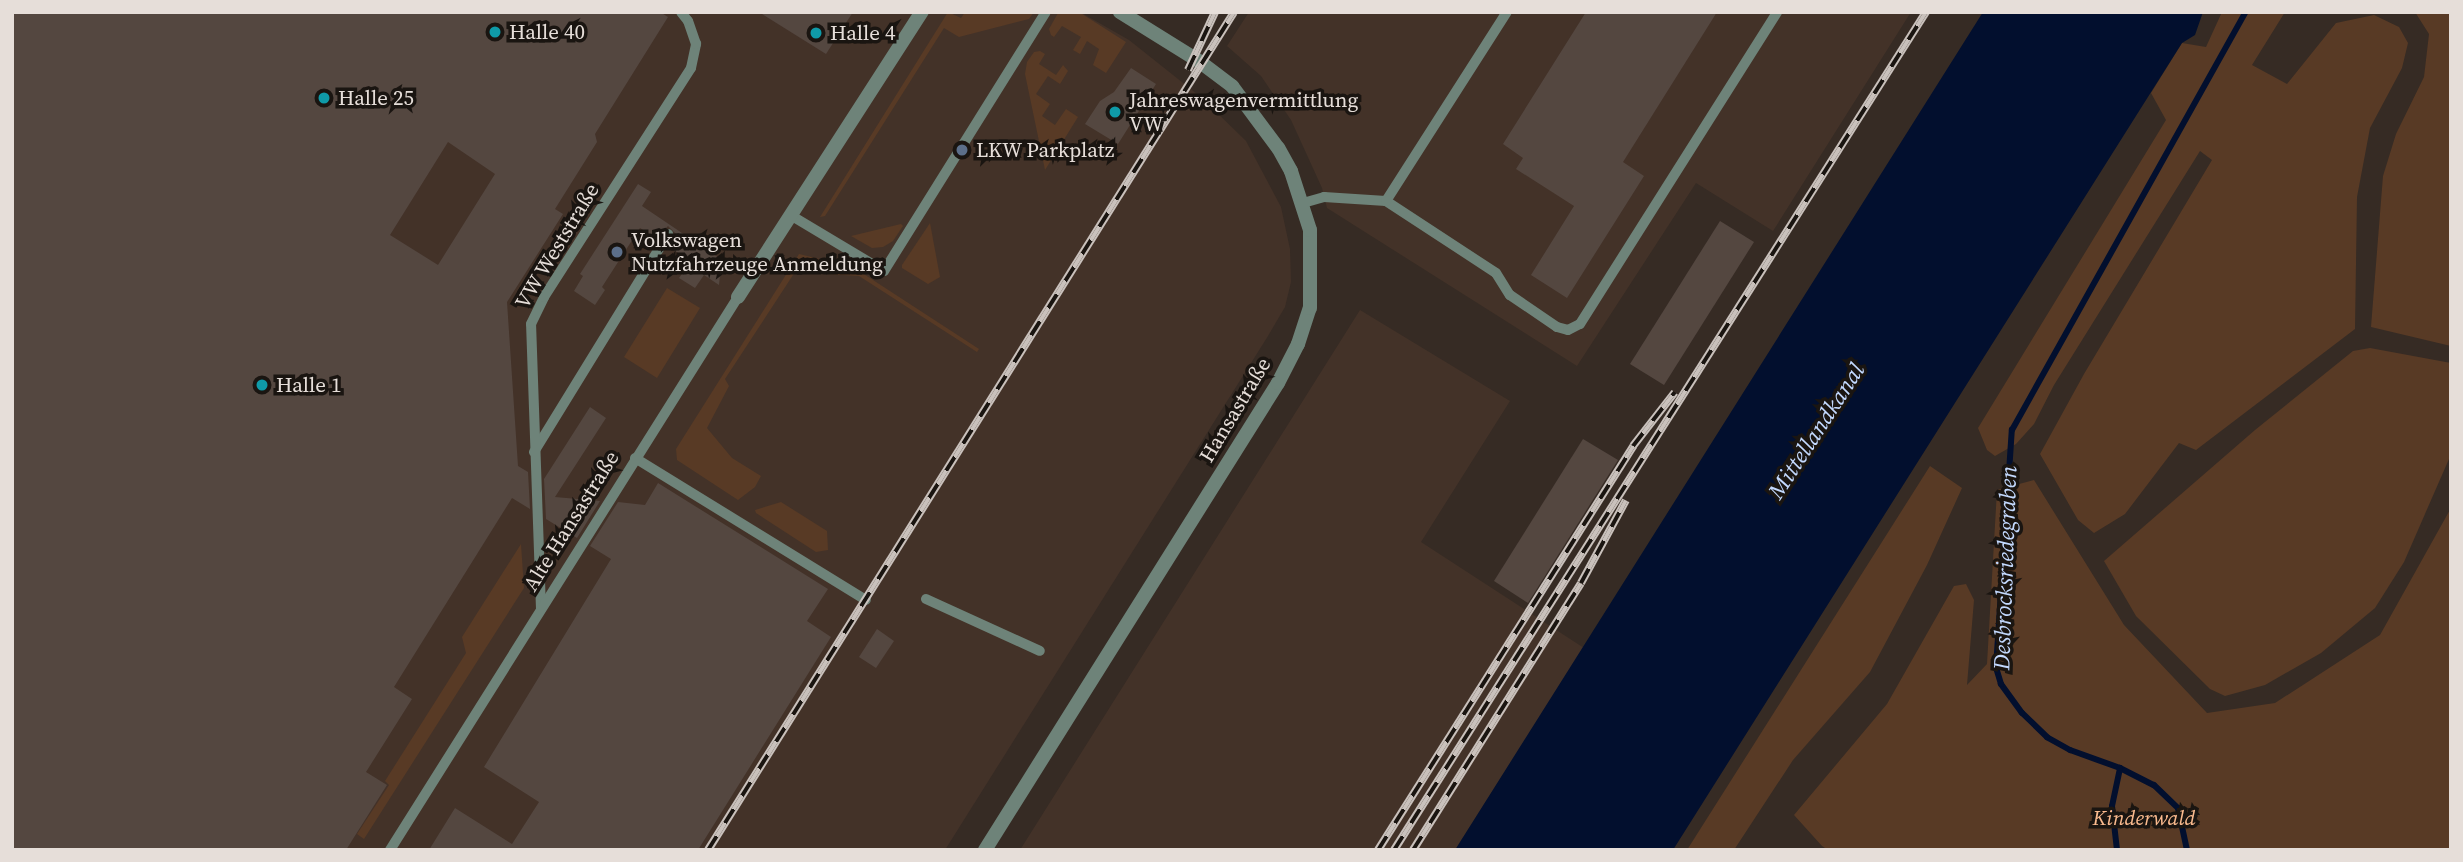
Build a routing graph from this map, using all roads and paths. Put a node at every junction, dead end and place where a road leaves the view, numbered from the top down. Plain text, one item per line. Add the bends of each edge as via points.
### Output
1 (681, 12) edge
2 (922, 12) edge
3 (1046, 12) edge
4 (1120, 12) edge
5 (1507, 12) edge
6 (1777, 12) edge
7 (1386, 201) junction
8 (1303, 203) junction
9 (792, 216) junction
10 (668, 234) dead end
11 (738, 298) joint
12 (534, 452) junction
13 (635, 458) junction
14 (926, 599) dead end
15 (866, 600) dead end
16 (541, 609) junction
17 (1040, 651) dead end
18 (390, 850) edge
19 (985, 850) edge

1 - 12 lane, VW Weststraße via 696,44 691,68 531,324
2 - 9 street, Alte Hansastraße
3 - 9 lane via 884,271
4 - 8 street, Hansastraße via 1232,86 1279,148
5 - 7 lane
6 - 7 lane via 1580,324 1568,330 1510,295 1496,273
7 - 8 lane via 1324,197
8 - 19 street, Hansastraße via 1312,268 1310,308 1298,344 1278,383
9 - 11 street, Alte Hansastraße
10 - 12 lane
11 - 13 lane, Alte Hansastraße
12 - 16 lane, VW Weststraße
13 - 15 lane
13 - 16 lane, Alte Hansastraße
14 - 17 lane
16 - 18 lane, Alte Hansastraße

